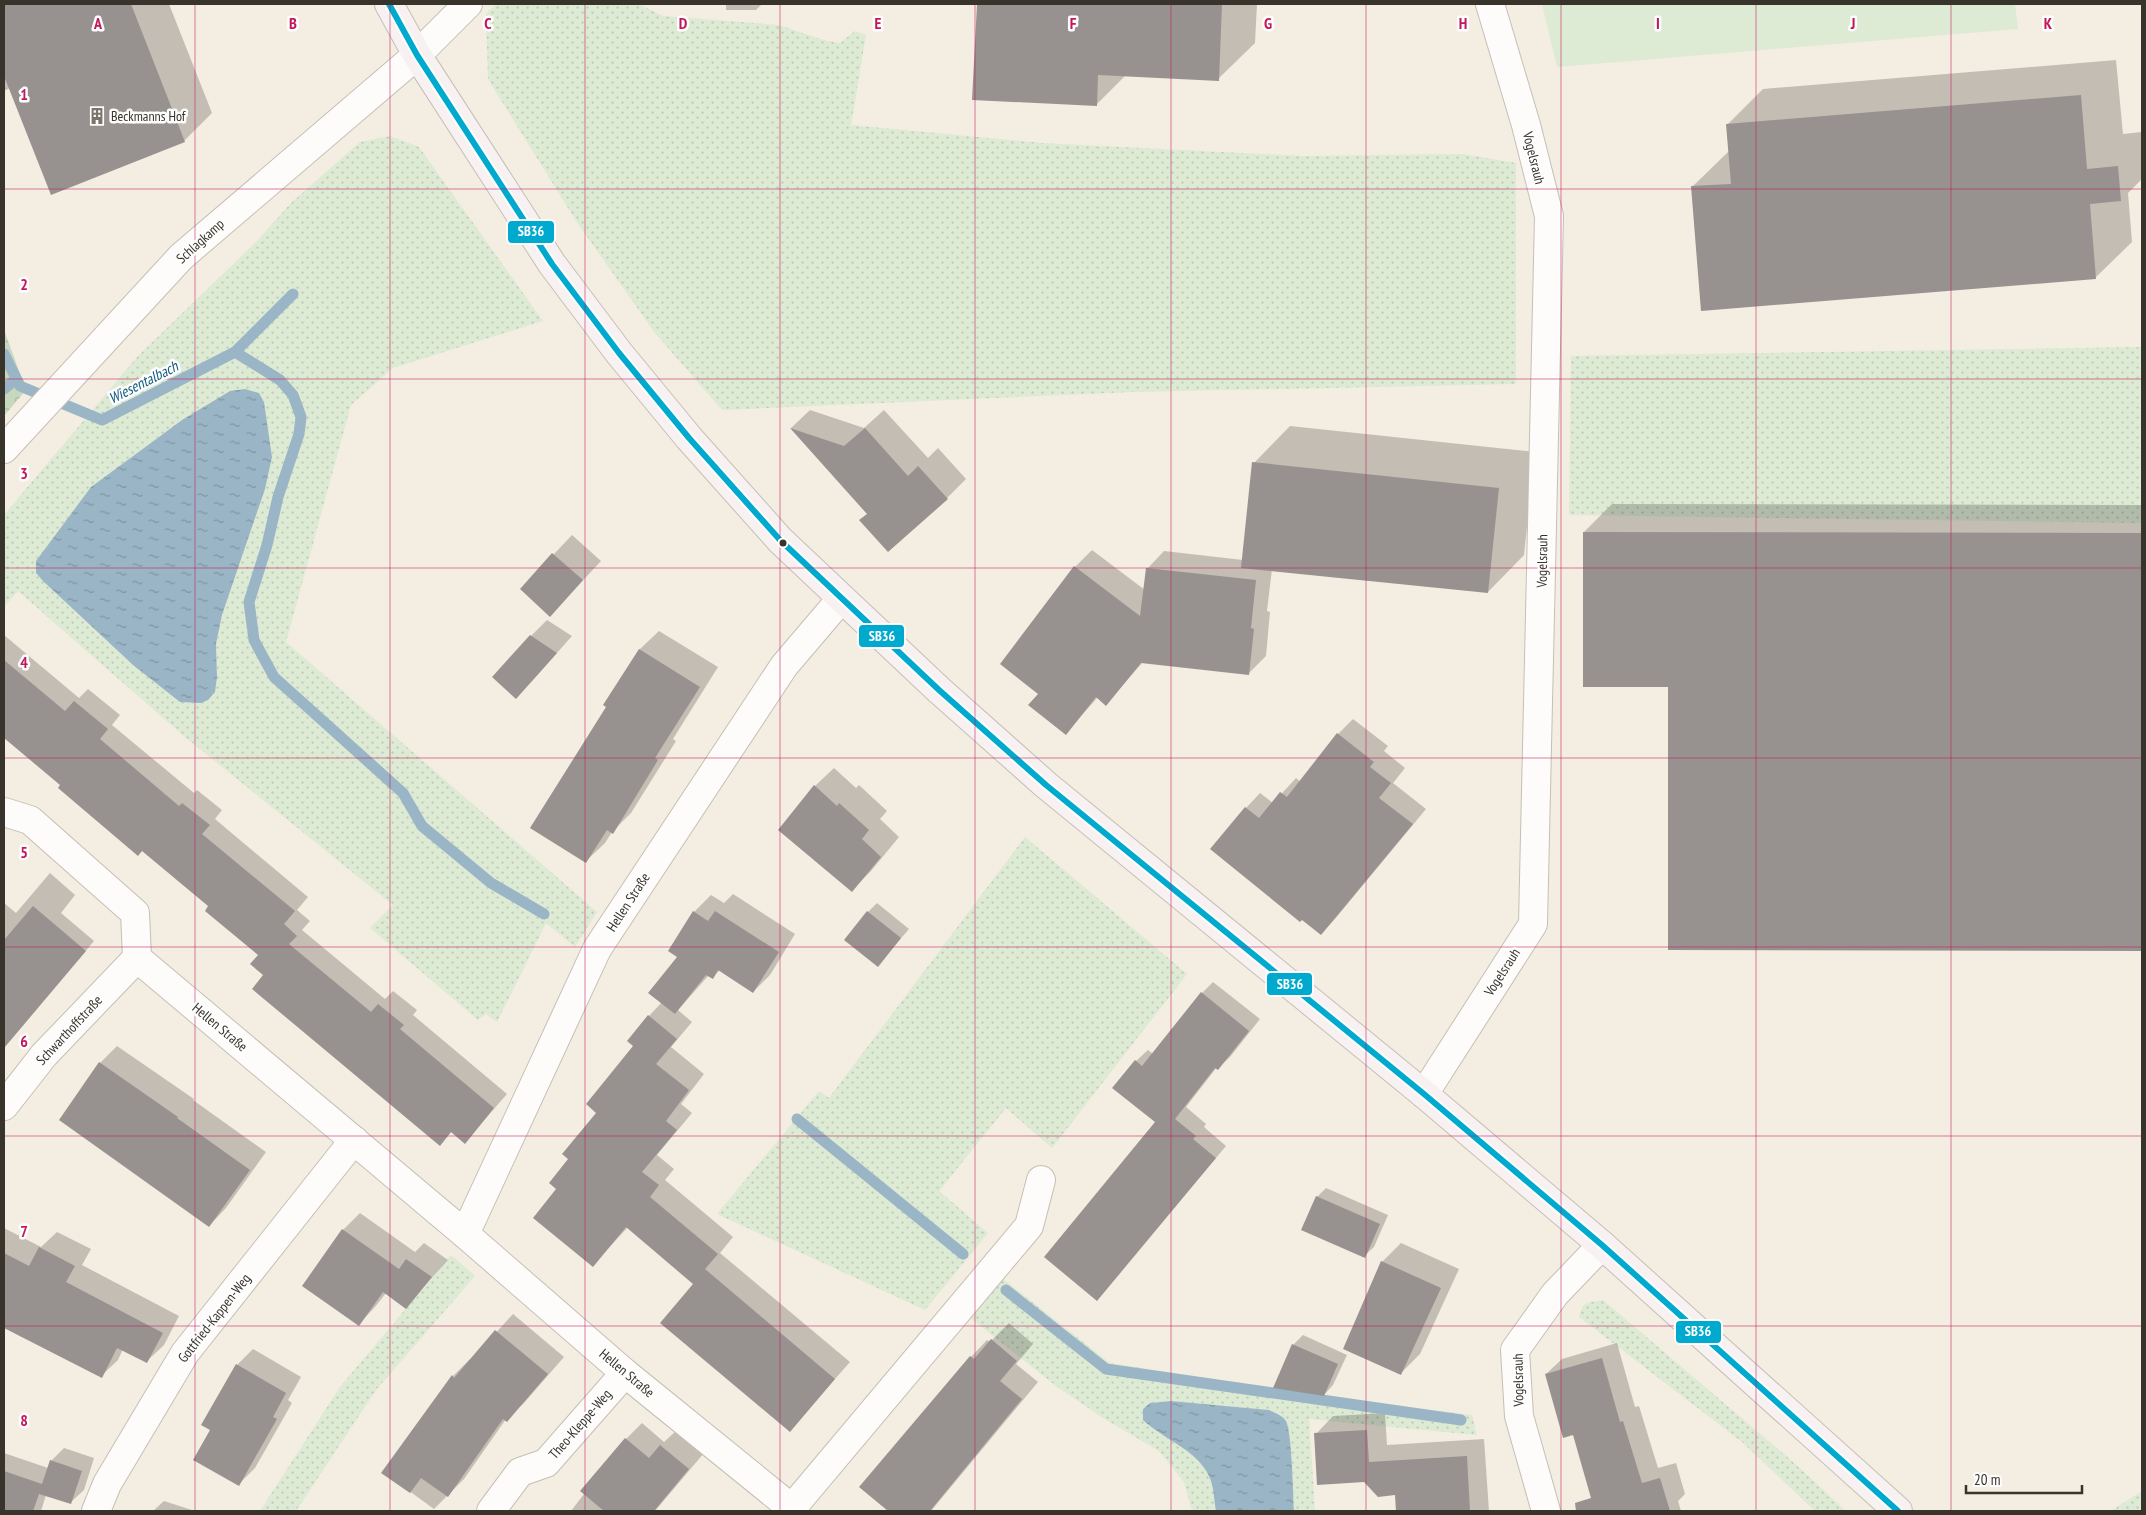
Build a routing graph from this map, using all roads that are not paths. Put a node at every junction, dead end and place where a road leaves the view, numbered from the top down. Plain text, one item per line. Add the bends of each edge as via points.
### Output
1 (389, 4) edge
2 (468, 4) edge
3 (1490, 4) edge
4 (417, 55) junction
5 (4, 450) edge
6 (841, 599) junction
7 (4, 812) edge
8 (137, 958) junction
9 (1424, 1094) junction
10 (4, 1106) edge
11 (354, 1140) junction
12 (1042, 1180) dead end
13 (465, 1234) junction
14 (1602, 1245) junction
15 (625, 1373) junction
16 (794, 1510) edge
17 (96, 1511) edge
18 (491, 1511) edge
19 (1546, 1511) edge
20 (1898, 1511) edge

1 - 4 main road
2 - 4 street, Schlagkamp
3 - 9 street, Vogelsrauh via 1549,216 1533,924
4 - 5 street, Schlagkamp via 180,257
4 - 6 main road via 552,264 619,353 780,540
6 - 9 main road via 1046,785
6 - 13 street, Hellen Straße via 784,666 597,950
7 - 8 street via 30,820 135,913
8 - 10 street, Schwarthoffstraße via 44,1055
8 - 11 street, Hellen Straße
9 - 14 main road
11 - 13 street, Hellen Straße
11 - 17 street, Gottfried-Kappen-Weg via 185,1353 107,1484
12 - 16 street, Hellen Straße via 1029,1226
13 - 15 street, Hellen Straße
14 - 19 street, Vogelsrauh via 1556,1294 1515,1350 1518,1416
14 - 20 main road
15 - 16 street, Hellen Straße
15 - 18 street, Theo-Kleppe-Weg via 546,1463 520,1472

